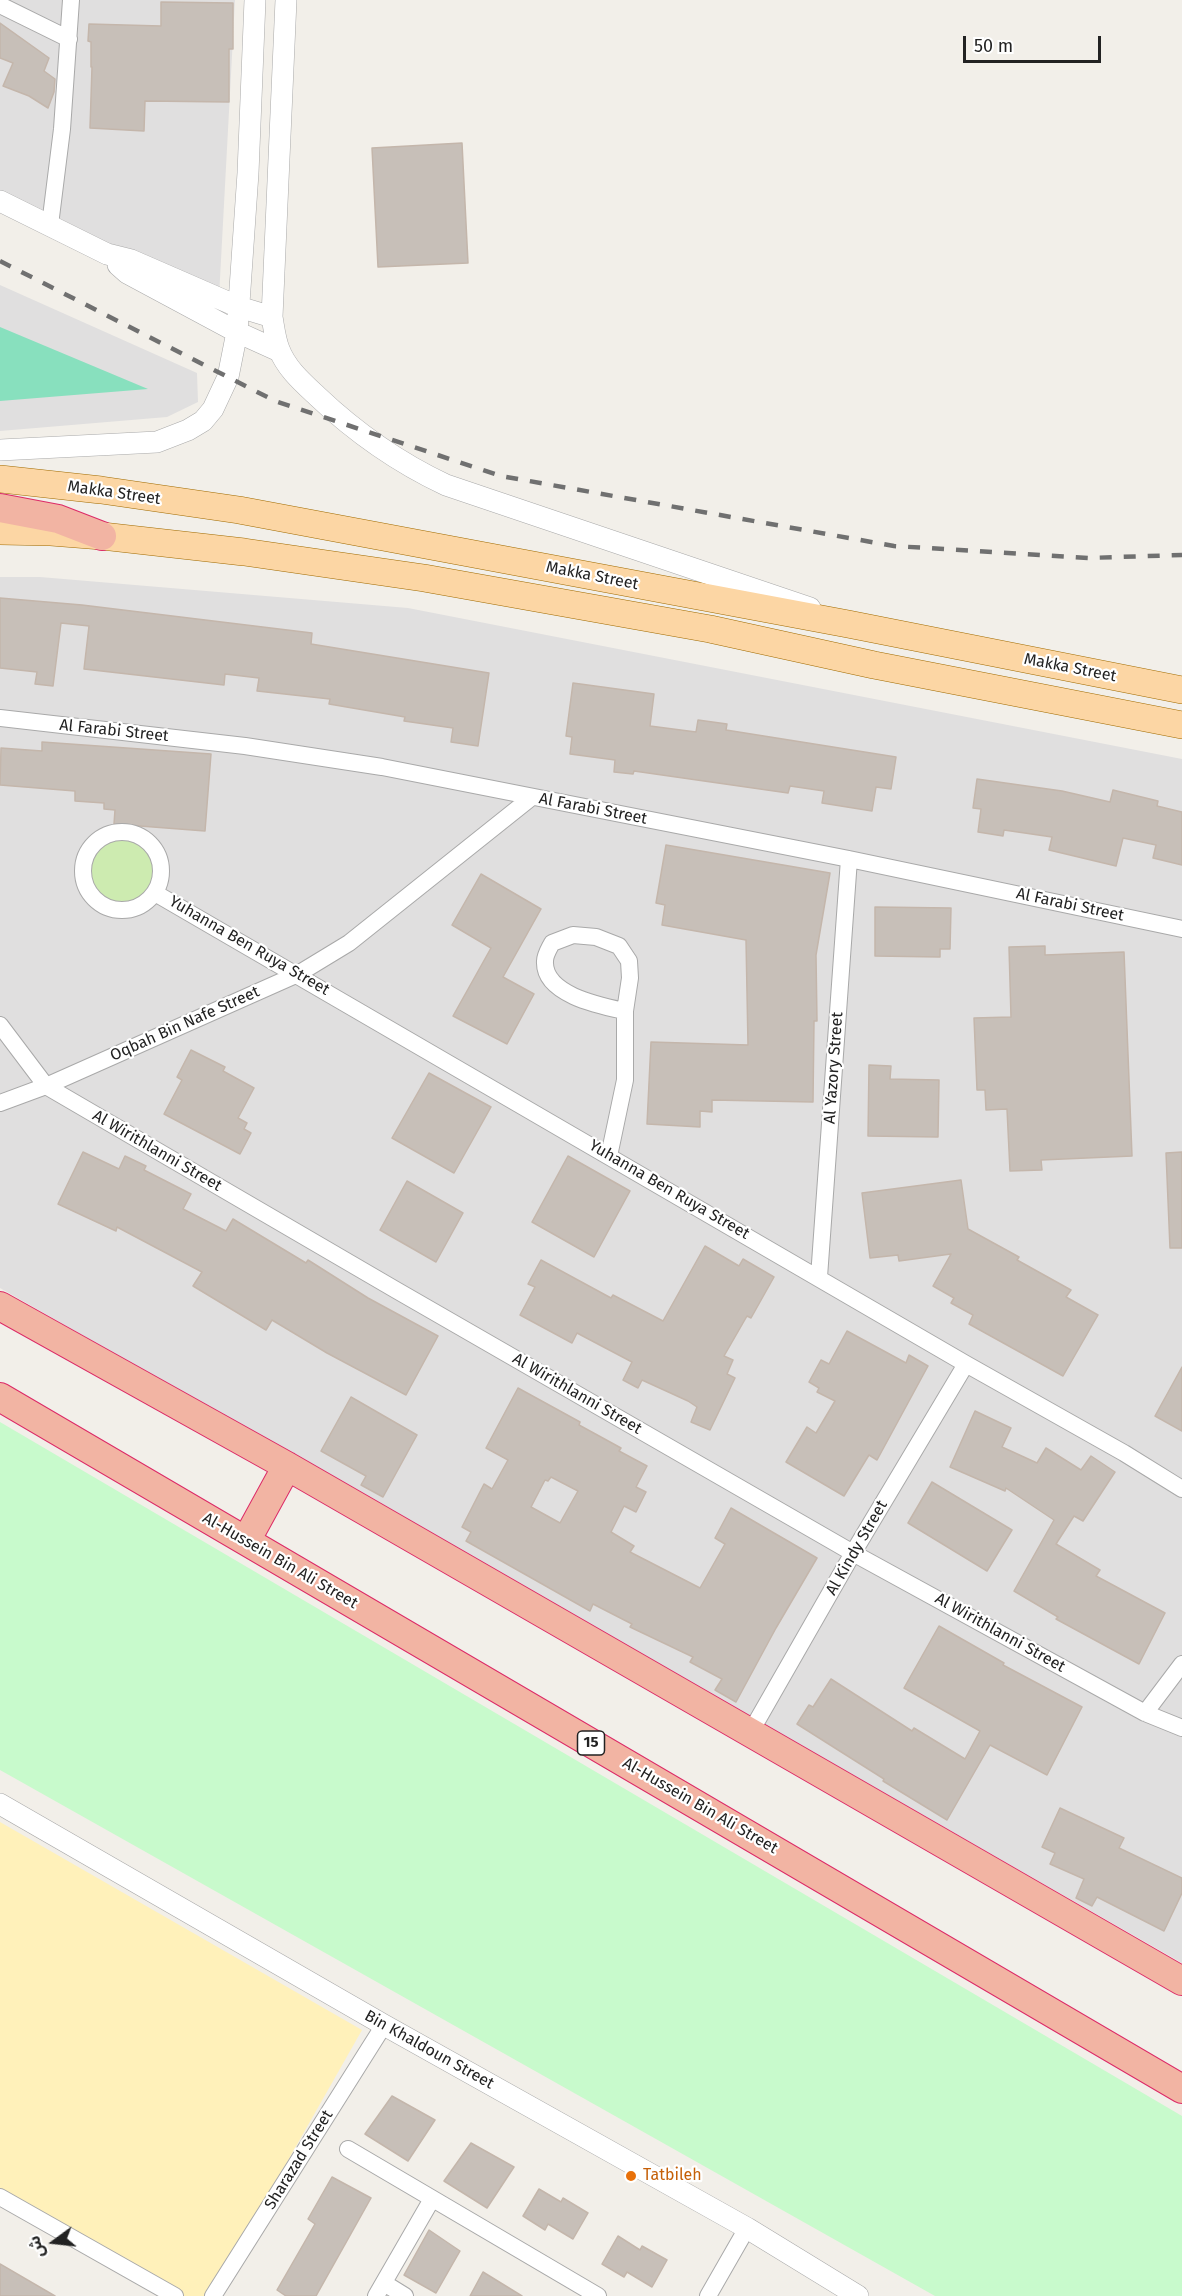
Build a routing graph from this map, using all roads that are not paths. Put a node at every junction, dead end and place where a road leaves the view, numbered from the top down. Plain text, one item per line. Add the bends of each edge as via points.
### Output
1 (70, 0) edge
2 (255, 0) edge
3 (286, 0) edge
4 (0, 5) edge
5 (69, 39) junction
6 (0, 201) edge
7 (50, 225) junction
8 (107, 254) junction
9 (239, 307) junction
10 (272, 317) junction
11 (237, 332) junction
12 (279, 351) junction
13 (0, 450) edge
14 (0, 479) edge
15 (0, 508) edge
16 (0, 531) edge
17 (102, 536) junction
18 (848, 624) junction
19 (1182, 690) edge
20 (0, 718) edge
21 (1182, 725) edge
22 (532, 797) junction
23 (849, 859) junction
24 (155, 893) junction
25 (1182, 929) edge
26 (297, 974) junction
27 (625, 1011) junction
28 (0, 1024) edge
29 (46, 1086) junction
30 (0, 1103) edge
31 (609, 1156) junction
32 (819, 1277) junction
33 (0, 1306) edge
34 (966, 1364) junction
35 (0, 1396) edge
36 (287, 1466) junction
37 (1182, 1489) edge
38 (246, 1541) junction
39 (853, 1553) junction
40 (1182, 1664) edge
41 (1145, 1713) junction
42 (1182, 1728) edge
43 (750, 1733) junction
44 (0, 1804) edge
45 (1182, 1981) edge
46 (384, 2025) junction
47 (1182, 2089) edge
48 (348, 2150) dead end
49 (0, 2197) edge
50 (432, 2199) junction
51 (747, 2228) junction
52 (380, 2289) edge
53 (175, 2296) edge
54 (213, 2296) edge
55 (405, 2296) edge
56 (598, 2296) edge
57 (708, 2296) edge
58 (858, 2296) edge

1 - 5 street
2 - 9 street
3 - 10 street
4 - 5 street
5 - 7 street
6 - 7 street
7 - 8 street
8 - 9 street via 131,260
8 - 11 street via 127,273
9 - 10 street
9 - 11 street
10 - 12 street
11 - 12 street
11 - 13 street via 228,377 213,409 188,430 157,442
12 - 18 street via 292,371 330,409 411,469 446,485 777,596
14 - 18 main road, Makka Street via 239,510
15 - 17 highway via 58,519
16 - 17 main road, Makka Street
17 - 21 main road, Makka Street via 424,578 710,628 874,665
18 - 19 main road, Makka Street
20 - 22 street, Al Farabi Street via 245,746
22 - 23 street, Al Farabi Street
22 - 26 street, Oqbah Bin Nafe Street via 349,943
23 - 25 street, Al Farabi Street
23 - 32 street, Al Yazory Street
24 - 24 street via 161,867 150,843 127,832 113,832 91,846 82,870 87,889 99,904 129,910 147,902
24 - 26 street, Yuhanna Ben Ruya Street
26 - 29 street, Oqbah Bin Nafe Street
26 - 31 street, Yuhanna Ben Ruya Street
27 - 27 street via 629,961 619,946 596,937 573,935 552,944 545,962 554,984 580,999
27 - 31 street via 625,1080
28 - 29 street, Al Wirithlanni Street
29 - 30 street, Oqbah Bin Nafe Street
29 - 39 street, Al Wirithlanni Street
31 - 32 street, Yuhanna Ben Ruya Street
32 - 34 street, Yuhanna Ben Ruya Street
33 - 36 highway
34 - 37 street, Yuhanna Ben Ruya Street
34 - 39 street, Al Kindy Street
35 - 38 highway, Al-Hussein Bin Ali Street / 15
36 - 38 highway
36 - 43 highway
38 - 47 highway, Al-Hussein Bin Ali Street / 15
39 - 41 street, Al Wirithlanni Street
39 - 43 street, Al Kindy Street
40 - 41 street
41 - 42 street, Al Wirithlanni Street
43 - 45 highway
44 - 46 street, Bin Khaldoun Street
46 - 51 street, Bin Khaldoun Street
46 - 54 street, Sharazad Street
48 - 50 street
49 - 53 street
50 - 52 street
50 - 56 street
51 - 57 street
51 - 58 street, Bin Khaldoun Street
52 - 55 street

